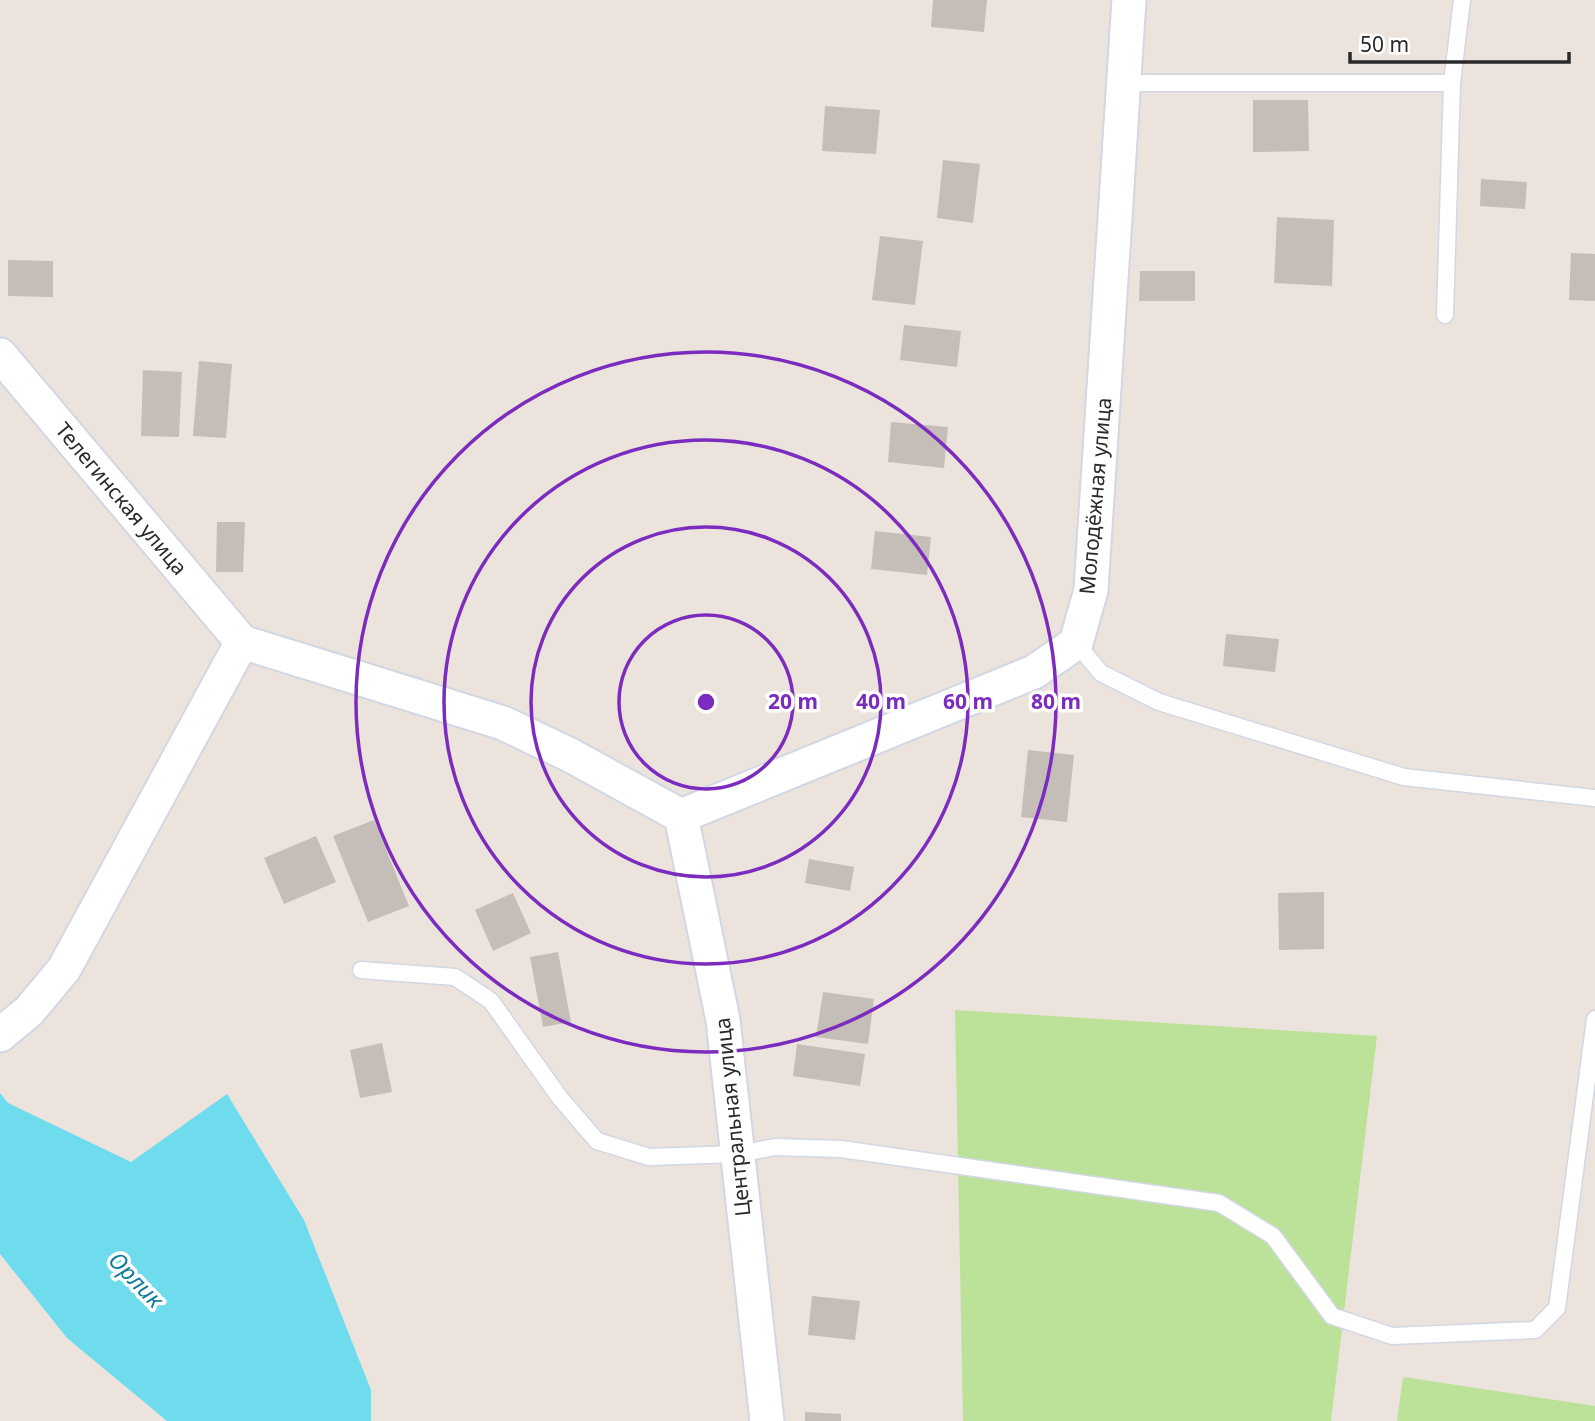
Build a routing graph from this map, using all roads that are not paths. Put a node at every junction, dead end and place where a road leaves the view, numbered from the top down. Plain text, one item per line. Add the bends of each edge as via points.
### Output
1 (1129, 0) edge
2 (1462, 0) edge
3 (1125, 83) junction
4 (1452, 83) junction
5 (1445, 315) dead end
6 (0, 355) edge
7 (242, 642) junction
8 (1076, 643) junction
9 (1595, 799) edge
10 (681, 816) junction
11 (361, 971) dead end
12 (1595, 1019) edge
13 (0, 1035) edge
14 (738, 1154) junction
15 (766, 1421) edge

1 - 3 street, Молодёжная улица
2 - 4 lane
3 - 4 lane
3 - 8 street, Молодёжная улица via 1091,590
4 - 5 lane
6 - 7 street, Телегинская улица
7 - 10 street via 503,723
7 - 13 street via 64,969 29,1012
8 - 9 lane via 1101,673 1159,702 1404,777
8 - 10 street via 1034,672
10 - 14 street, Центральная улица via 723,1020
11 - 14 lane via 455,977 491,1001 560,1098 597,1141 649,1157
12 - 14 lane via 1557,1308 1535,1331 1392,1336 1332,1316 1273,1236 1219,1203 841,1149 775,1147
14 - 15 street, Центральная улица

